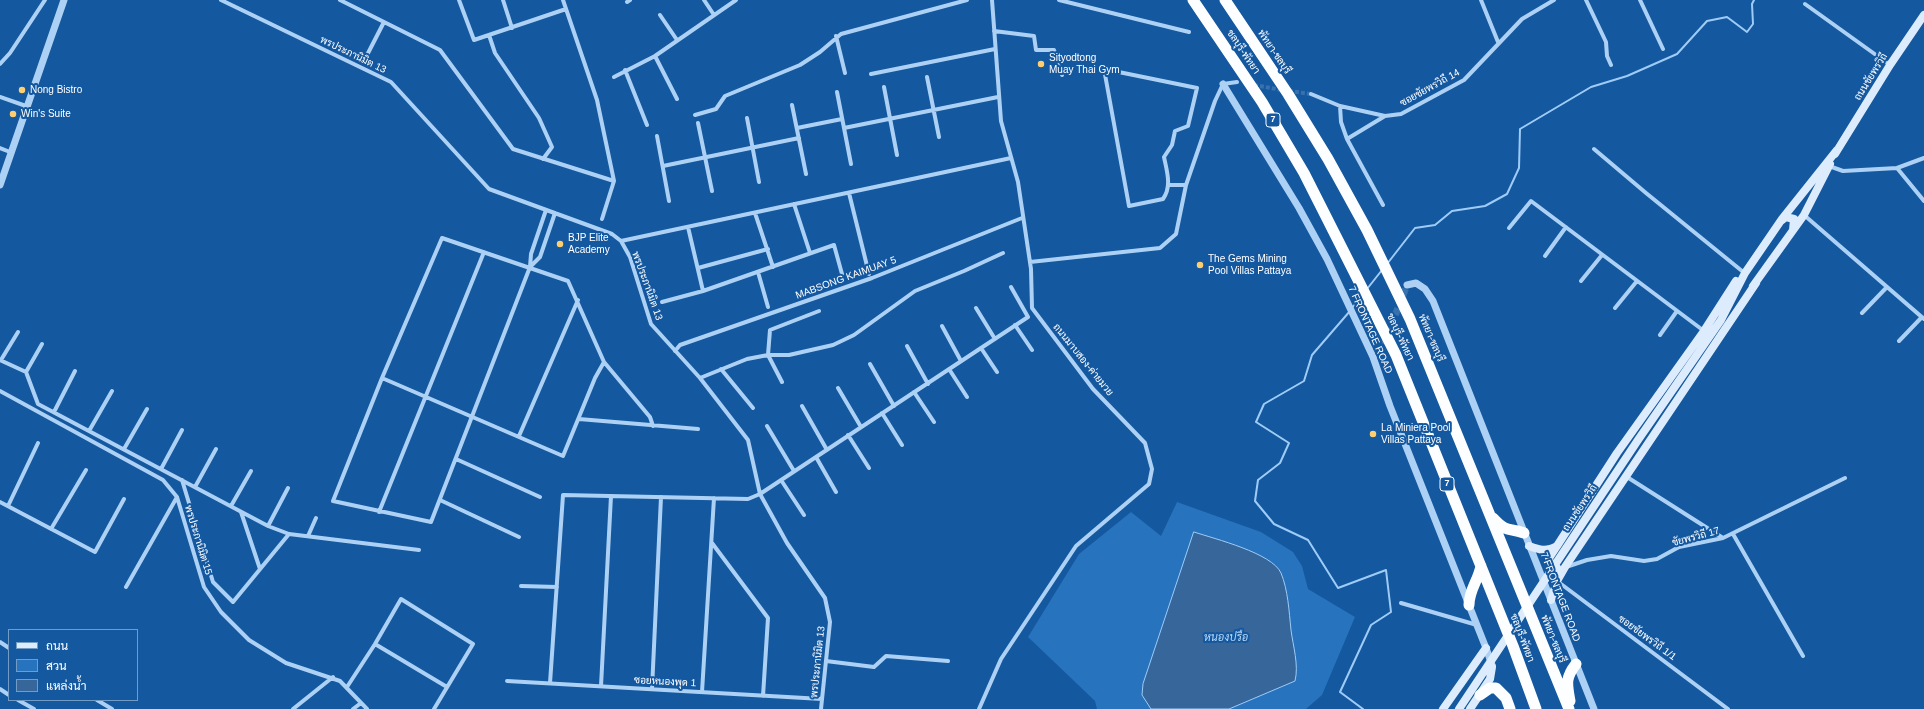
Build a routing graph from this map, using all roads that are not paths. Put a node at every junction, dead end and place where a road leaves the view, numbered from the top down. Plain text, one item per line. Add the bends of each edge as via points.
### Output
1 (45, 0) edge
2 (64, 0) edge
3 (221, 0) edge
4 (340, 0) edge
5 (459, 0) edge
6 (503, 0) edge
7 (563, 0) edge
8 (704, 0) edge
9 (736, 0) edge
10 (967, 0) edge
11 (992, 0) edge
12 (1059, 0) edge
13 (1193, 0) edge
14 (1224, 0) edge
15 (1481, 0) edge
16 (1554, 0) edge
17 (1586, 0) edge
18 (1640, 0) edge
19 (1805, 4) dead end
20 (566, 9) junction
21 (660, 15) dead end
22 (714, 15) junction
23 (1924, 15) edge
24 (384, 22) junction
25 (512, 28) junction
26 (994, 31) junction
27 (1189, 32) dead end
28 (489, 36) junction
29 (836, 36) junction
30 (677, 40) junction
31 (1498, 42) junction
32 (995, 49) junction
33 (1663, 49) dead end
34 (655, 56) junction
35 (365, 59) dead end
36 (0, 64) edge
37 (1612, 65) dead end
38 (1890, 65) junction
39 (625, 70) junction
40 (845, 73) dead end
41 (871, 74) dead end
42 (1062, 75) dead end
43 (614, 77) dead end
44 (927, 77) dead end
45 (1237, 82) dead end
46 (1223, 84) junction
47 (884, 87) dead end
48 (836, 92) dead end
49 (1311, 94) tunnel mouth
50 (0, 97) edge
51 (998, 97) junction
52 (677, 99) dead end
53 (792, 104) dead end
54 (26, 106) junction
55 (1340, 106) junction
56 (934, 110) junction
57 (695, 115) dead end
58 (1385, 116) junction
59 (747, 118) dead end
60 (890, 118) junction
61 (842, 119) junction
62 (698, 123) dead end
63 (647, 125) dead end
64 (797, 128) junction
65 (844, 128) junction
66 (657, 136) dead end
67 (939, 137) dead end
68 (799, 138) junction
69 (1347, 139) junction
70 (0, 148) edge
71 (753, 148) junction
72 (1594, 149) dead end
73 (1837, 150) junction
74 (10, 152) junction
75 (897, 155) dead end
76 (706, 157) junction
77 (543, 158) junction
78 (1011, 158) junction
79 (1924, 158) edge
80 (851, 164) dead end
81 (663, 166) junction
82 (1829, 166) junction
83 (1897, 168) junction
84 (806, 174) dead end
85 (614, 181) junction
86 (759, 182) dead end
87 (0, 185) edge
88 (1169, 185) junction
89 (1186, 185) junction
90 (712, 191) dead end
91 (849, 193) junction
92 (669, 201) dead end
93 (1924, 201) edge
94 (794, 204) junction
95 (1383, 205) dead end
96 (546, 210) junction
97 (555, 213) junction
98 (755, 213) junction
99 (1804, 215) junction
100 (1022, 218) junction
101 (602, 219) dead end
102 (1782, 219) junction
103 (688, 227) junction
104 (1566, 227) junction
105 (1509, 228) dead end
106 (1794, 230) junction
107 (621, 241) junction
108 (768, 249) junction
109 (484, 252) junction
110 (810, 253) junction
111 (1003, 253) dead end
112 (1602, 255) junction
113 (1545, 256) dead end
114 (1030, 262) junction
115 (773, 267) junction
116 (530, 268) junction
117 (698, 268) junction
118 (1742, 271) junction
119 (758, 272) junction
120 (842, 274) dead end
121 (869, 274) dead end
122 (1581, 281) dead end
123 (1637, 281) junction
124 (1756, 283) junction
125 (1407, 285) dead end
126 (1887, 287) junction
127 (1011, 288) dead end
128 (703, 291) junction
129 (578, 300) junction
130 (662, 302) dead end
131 (768, 307) dead end
132 (976, 308) dead end
133 (1616, 308) dead end
134 (819, 311) dead end
135 (1677, 311) junction
136 (1862, 313) dead end
137 (1923, 318) edge
138 (1721, 320) junction
139 (1015, 325) junction
140 (942, 326) dead end
141 (1704, 331) junction
142 (18, 332) dead end
143 (1660, 335) dead end
144 (995, 339) junction
145 (1899, 341) dead end
146 (42, 344) dead end
147 (907, 346) dead end
148 (981, 348) junction
149 (1032, 350) dead end
150 (675, 351) junction
151 (768, 355) junction
152 (0, 360) edge
153 (961, 361) junction
154 (604, 362) junction
155 (870, 364) dead end
156 (721, 369) junction
157 (949, 369) junction
158 (75, 371) dead end
159 (26, 372) junction
160 (997, 372) dead end
161 (382, 378) junction
162 (700, 378) junction
163 (782, 382) dead end
164 (928, 384) junction
165 (838, 388) dead end
166 (0, 391) edge
167 (112, 391) dead end
168 (914, 392) junction
169 (425, 396) junction
170 (967, 397) dead end
171 (802, 406) dead end
172 (894, 406) junction
173 (752, 408) dead end
174 (147, 409) dead end
175 (54, 412) junction
176 (882, 413) junction
177 (474, 416) junction
178 (579, 419) junction
179 (934, 422) dead end
180 (653, 426) junction
181 (767, 426) dead end
182 (861, 427) junction
183 (698, 429) dead end
184 (182, 430) dead end
185 (89, 431) junction
186 (519, 436) junction
187 (848, 436) junction
188 (38, 443) dead end
189 (902, 445) dead end
190 (124, 449) junction
191 (216, 449) dead end
192 (827, 450) junction
193 (816, 457) junction
194 (456, 459) junction
195 (869, 468) dead end
196 (161, 469) junction
197 (86, 470) dead end
198 (252, 471) dead end
199 (794, 471) junction
200 (1627, 476) junction
201 (1845, 478) dead end
202 (182, 480) junction
203 (781, 480) junction
204 (195, 487) junction
205 (288, 488) dead end
206 (836, 492) dead end
207 (760, 494) junction
208 (611, 496) junction
209 (177, 497) junction
210 (540, 497) dead end
211 (661, 497) junction
212 (714, 498) junction
213 (124, 499) dead end
214 (440, 500) junction
215 (0, 502) edge
216 (8, 506) junction
217 (231, 506) junction
218 (241, 512) junction
219 (379, 512) junction
220 (804, 515) dead end
221 (1490, 515) junction
222 (316, 518) dead end
223 (268, 526) junction
224 (51, 528) junction
225 (1524, 533) junction
226 (289, 534) junction
227 (1733, 534) junction
228 (308, 536) junction
229 (519, 537) dead end
230 (1723, 538) junction
231 (712, 543) junction
232 (1529, 546) junction
233 (1557, 546) junction
234 (419, 550) dead end
235 (1481, 566) junction
236 (1565, 567) junction
237 (260, 569) junction
238 (1557, 581) junction
239 (521, 586) dead end
240 (126, 587) dead end
241 (557, 587) junction
242 (1551, 600) junction
243 (1401, 603) dead end
244 (1469, 605) junction
245 (1478, 625) junction
246 (375, 644) junction
247 (1486, 648) junction
248 (1803, 656) dead end
249 (826, 661) junction
250 (948, 661) dead end
251 (1576, 664) junction
252 (1492, 668) joint
253 (333, 677) junction
254 (508, 681) dead end
255 (550, 683) junction
256 (601, 686) junction
257 (347, 687) junction
258 (447, 687) junction
259 (652, 689) junction
260 (1477, 691) junction
261 (702, 692) junction
262 (763, 696) junction
263 (822, 699) junction
264 (20, 701) edge
265 (99, 701) edge
266 (361, 703) junction
267 (34, 709) edge
268 (112, 709) edge
269 (293, 709) edge
270 (353, 709) edge
271 (367, 709) edge
272 (434, 709) edge
273 (821, 709) edge
274 (979, 709) edge
275 (1443, 709) edge
276 (1459, 709) edge
277 (1470, 709) edge
278 (1510, 709) edge
279 (1536, 709) edge
280 (1570, 709) edge
281 (1594, 709) edge
282 (1728, 709) edge

1 - 36 street
2 - 54 street
3 - 96 street, พรประภานิมิต 13 via 391,82 489,189
4 - 24 street
5 - 28 street via 474,40
6 - 25 street
7 - 20 street
8 - 22 street
9 - 22 street
10 - 29 street
11 - 26 street, ถนนมาบสอง-ค่ายมวย
12 - 27 street
13 - 235 highway, ชลบุรี-พัทยา / 7 via 1262,102 1304,173 1342,246 1396,355
14 - 221 highway, พัทยา-ชลบุรี via 1288,94 1367,230 1410,320
15 - 31 street
16 - 31 street, ซอยชัยพรวิถี 14 via 1522,19
17 - 37 street via 1606,42 1607,56
18 - 33 street
19 - 38 street
20 - 25 street
20 - 85 street via 597,100
21 - 30 street
22 - 30 street
23 - 38 main road, ถนนชัยพรวิถี
24 - 35 street
24 - 77 street via 440,50 513,149
25 - 28 street
26 - 32 street, ถนนมาบสอง-ค่ายมวย
26 - 42 street via 1034,36 1036,50 1054,50
28 - 77 street via 495,54 539,118 552,147
29 - 40 street
29 - 57 street via 820,52 800,65 725,96 716,109
30 - 34 street
31 - 58 street, ซอยชัยพรวิถี 14 via 1464,80 1401,114
32 - 41 street
32 - 51 street, ถนนมาบสอง-ค่ายมวย
34 - 39 street
34 - 52 street
38 - 73 main road, ถนนชัยพรวิถี
39 - 43 street
39 - 63 street
44 - 56 street
45 - 46 street
46 - 89 street
46 - 244 street, 7 FRONTAGE ROAD via 1299,208 1367,344 1376,355 1390,406
47 - 60 street
48 - 61 street
49 - 55 street, ซอยชัยพรวิถี 14
50 - 54 street
51 - 56 street
51 - 78 street, ถนนมาบสอง-ค่ายมวย via 1001,121
53 - 64 street
54 - 74 street
55 - 58 street, ซอยชัยพรวิถี 14
55 - 69 street via 1340,122
56 - 60 street
56 - 67 street
58 - 69 street
59 - 71 street
60 - 65 street
60 - 75 street
61 - 64 street
61 - 65 street
62 - 76 street
64 - 68 street
65 - 80 street
66 - 81 street
68 - 71 street
68 - 84 street
69 - 95 street
70 - 74 street
71 - 76 street
71 - 86 street
72 - 118 street
73 - 82 main road, ถนนชัยพรวิถี
73 - 102 main road, ถนนชัยพรวิถี
74 - 87 street
76 - 81 street
76 - 90 street
77 - 85 street
78 - 91 street
78 - 100 street, ถนนมาบสอง-ค่ายมวย via 1018,182
79 - 83 street
81 - 92 street
82 - 83 street via 1842,171
82 - 99 main road, ถนนชัยพรวิถี
83 - 93 street
85 - 101 street
88 - 88 street via 1164,157 1172,145 1175,131 1188,126 1197,88 1104,69 1129,206 1163,199
88 - 89 street
89 - 114 street via 1176,234 1160,248
91 - 94 street
91 - 121 street
94 - 98 street
94 - 110 street
96 - 97 street, พรประภานิมิต 13
96 - 116 street via 531,254
97 - 107 street, พรประภานิมิต 13 via 612,234
97 - 116 street via 540,257
98 - 103 street
98 - 108 street
99 - 106 main road, ถนนชัยพรวิถี
99 - 126 street
100 - 114 street, ถนนมาบสอง-ค่ายมวย
100 - 150 street, MABSONG KAIMUAY 5 via 872,278 680,346
102 - 106 main road via 1794,219
102 - 118 main road, ถนนชัยพรวิถี
102 - 138 main road, ถนนชัยพรวิถี via 1745,273
103 - 107 street
103 - 117 street
104 - 105 street via 1531,201
104 - 112 street
104 - 113 street
106 - 124 main road, ถนนชัยพรวิถี
107 - 150 street, พรประภานิมิต 13 via 630,257 651,324
108 - 115 street
108 - 117 street
109 - 116 street
109 - 161 street via 442,238
109 - 169 street
110 - 115 street
110 - 120 street via 834,245
111 - 151 street via 915,291 854,335 833,345 789,355
112 - 122 street
112 - 123 street
114 - 274 street, ถนนมาบสอง-ค่ายมวย via 1032,308 1093,389 1145,443 1152,469 1149,484 1076,546 1001,660
115 - 119 street
116 - 129 street via 568,281
116 - 177 street
117 - 128 street
118 - 141 main road, ถนนชัยพรวิถี
119 - 128 street
119 - 131 street
123 - 133 street
123 - 135 street
124 - 138 main road, ถนนชัยพรวิถี
124 - 200 main road, ถนนชัยพรวิถี
125 - 225 street, 7 FRONTAGE ROAD via 1416,283 1425,289 1433,301
126 - 136 street
126 - 137 street
127 - 139 street via 1028,317
128 - 130 street
129 - 154 street
129 - 186 street
132 - 144 street
134 - 151 street via 770,330
135 - 141 street
135 - 143 street
137 - 145 street
138 - 260 main road, ถนนชัยพรวิถี via 1554,565
139 - 144 street
139 - 149 street
140 - 153 street
141 - 233 main road, ถนนชัยพรวิถี via 1617,453
142 - 152 street
144 - 148 street
146 - 159 street
147 - 164 street
148 - 153 street
148 - 160 street
150 - 162 street, พรประภานิมิต 13
151 - 156 street via 747,359
151 - 163 street
152 - 159 street
153 - 157 street
154 - 178 street
154 - 180 street via 650,416
155 - 172 street
156 - 162 street
156 - 173 street
157 - 164 street
157 - 170 street
158 - 175 street
159 - 175 street via 38,404
161 - 169 street
161 - 219 street via 333,501
162 - 207 street, พรประภานิมิต 13 via 748,440
164 - 168 street
165 - 182 street
166 - 209 street, พรประภานิมิต 15 via 163,480
167 - 185 street
168 - 172 street
168 - 179 street
169 - 177 street
169 - 219 street
171 - 192 street
172 - 176 street
174 - 190 street
175 - 185 street
176 - 182 street
176 - 189 street
177 - 186 street
177 - 194 street
178 - 180 street
178 - 186 street via 564,456
180 - 183 street
181 - 199 street
182 - 187 street
184 - 196 street
185 - 190 street
187 - 192 street
187 - 195 street
188 - 216 street
190 - 196 street
191 - 204 street
192 - 193 street
193 - 199 street
193 - 206 street
194 - 210 street
194 - 214 street
196 - 202 street
197 - 224 street
198 - 217 street
199 - 203 street
200 - 230 street
200 - 236 main road, ถนนชัยพรวิถี
201 - 227 street, ชัยพรวิถี 17
202 - 204 street
202 - 237 street via 213,582 233,602
203 - 207 street
203 - 220 street
204 - 217 street
205 - 223 street
207 - 212 street via 748,499
207 - 249 street, พรประภานิมิต 13 via 787,543 825,598 830,622
208 - 211 street
208 - 241 street via 563,495
208 - 256 street
209 - 240 street
209 - 253 street, พรประภานิมิต 15 via 204,587 221,612 249,640 286,663
211 - 212 street
211 - 259 street
212 - 231 street
213 - 224 street via 95,552
214 - 219 street via 431,522
214 - 229 street
215 - 216 street
216 - 224 street
217 - 218 street
218 - 223 street
218 - 237 street
221 - 225 highway via 1509,531
221 - 280 highway, พัทยา-ชลบุรี
222 - 228 street
223 - 226 street
225 - 232 street, 7 FRONTAGE ROAD
226 - 228 street
226 - 237 street
227 - 230 street, ชัยพรวิถี 17
227 - 248 street
228 - 234 street
230 - 236 street, ชัยพรวิถี 17 via 1679,547 1657,559 1644,562 1611,556
231 - 261 street
231 - 262 street via 768,618
232 - 233 main road via 1542,550
232 - 242 street, 7 FRONTAGE ROAD
233 - 236 main road, ถนนชัยพรวิถี via 1549,558 1550,565 1555,568
235 - 244 highway via 1478,579 1469,593
235 - 279 highway, ชลบุรี-พัทยา / 7
236 - 238 main road, ถนนชัยพรวิถี
238 - 242 main road, ถนนชัยพรวิถี
238 - 282 street, ซอยชัยพรวิถี 1/1
239 - 241 street
241 - 255 street
242 - 251 street, 7 FRONTAGE ROAD
243 - 245 street
244 - 245 street, 7 FRONTAGE ROAD
245 - 247 street, 7 FRONTAGE ROAD
246 - 257 street
246 - 258 street
246 - 258 street via 401,599 473,644
247 - 252 street, 7 FRONTAGE ROAD
247 - 275 main road
249 - 250 street via 874,667 886,656
249 - 263 street, พรประภานิมิต 13
251 - 280 highway via 1567,681
251 - 281 street, 7 FRONTAGE ROAD
252 - 260 main road, ถนนชัยพรวิถี via 1490,679
253 - 257 street, พรประภานิมิต 15
253 - 269 street
254 - 255 street, ซอยหนองพุด 1
255 - 256 street, ซอยหนองพุด 1
256 - 259 street, ซอยหนองพุด 1
257 - 266 street, พรประภานิมิต 15
258 - 272 street
259 - 261 street, ซอยหนองพุด 1
260 - 276 main road, ถนนชัยพรวิถี
260 - 277 main road, ถนนชัยพรวิถี
260 - 278 highway via 1496,688 1506,698
261 - 262 street, ซอยหนองพุด 1
262 - 263 street, ซอยหนองพุด 1
263 - 273 street, พรประภานิมิต 13
264 - 267 street
265 - 268 street
266 - 270 street
266 - 271 street, พรประภานิมิต 15

